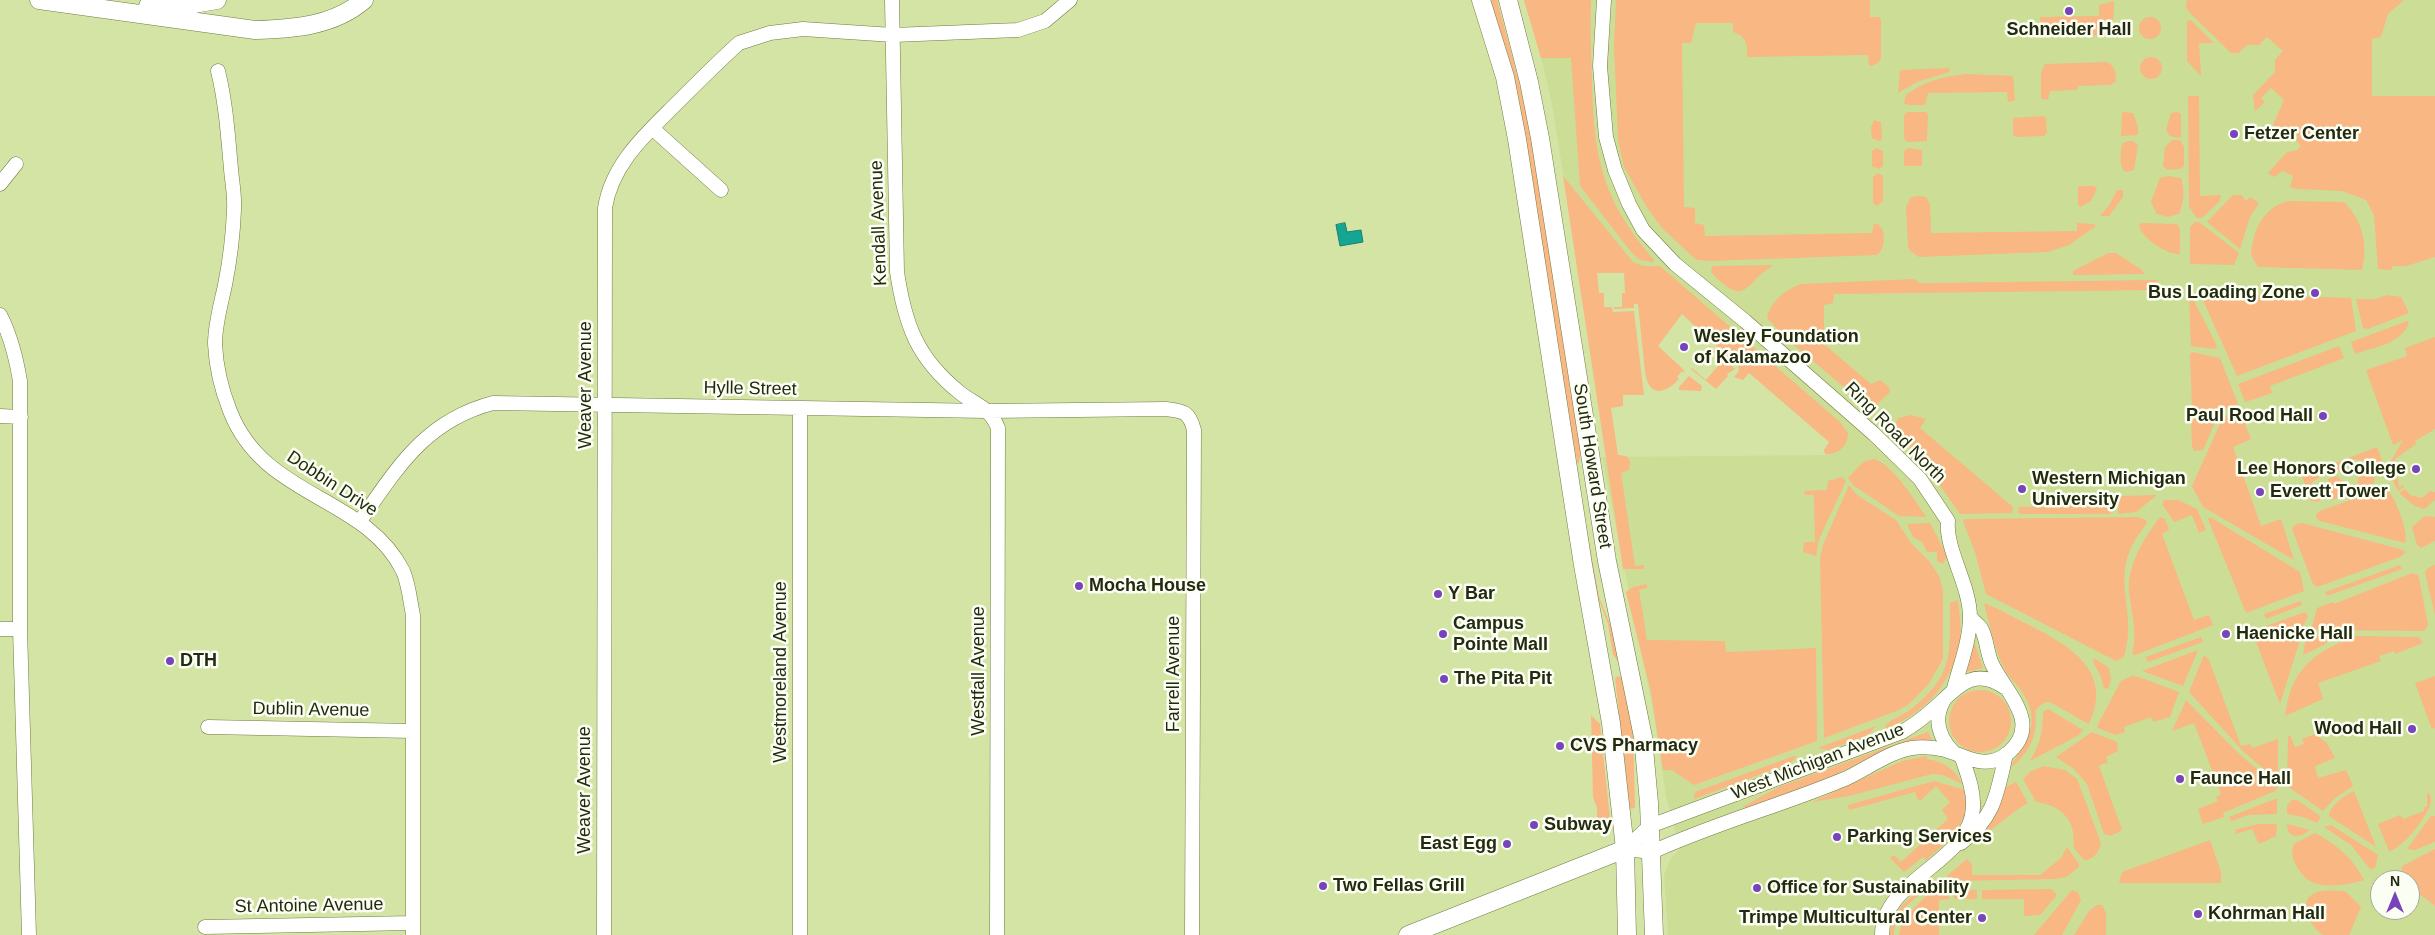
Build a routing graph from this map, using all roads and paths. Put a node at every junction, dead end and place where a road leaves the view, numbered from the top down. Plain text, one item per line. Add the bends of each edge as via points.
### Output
1 (42, 0) edge
2 (217, 0) edge
3 (364, 0) edge
4 (892, 0) edge
5 (1070, 0) edge
6 (1481, 0) edge
7 (1508, 0) edge
8 (1604, 0) edge
9 (893, 35) junction
10 (218, 72) dead end
11 (652, 128) junction
12 (16, 164) dead end
13 (0, 184) edge
14 (721, 190) dead end
15 (0, 315) edge
16 (605, 404) junction
17 (800, 409) junction
18 (988, 410) junction
19 (1188, 415) joint
20 (0, 416) edge
21 (21, 416) junction
22 (360, 522) junction
23 (1970, 618) junction
24 (0, 629) edge
25 (20, 629) junction
26 (1629, 664) junction
27 (1602, 668) junction
28 (2007, 689) junction
29 (1950, 692) junction
30 (208, 727) dead end
31 (413, 730) junction
32 (2006, 754) junction
33 (1958, 755) junction
34 (1650, 826) junction
35 (1955, 844) junction
36 (1625, 849) junction
37 (1652, 852) junction
38 (205, 927) dead end
39 (413, 929) edge
40 (29, 935) edge
41 (604, 935) edge
42 (800, 935) edge
43 (997, 935) edge
44 (1192, 935) edge
45 (1408, 935) edge
46 (1626, 935) edge
47 (1654, 935) edge
48 (1882, 935) edge

1 - 2 street via 169,8
1 - 3 street via 255,30 317,24
4 - 9 street, Kendall Avenue
5 - 9 street, Weaver Avenue via 1045,21 1018,30
6 - 27 street, South Howard Street via 1505,78 1517,139
7 - 26 street, South Howard Street via 1540,138 1608,561
8 - 23 street, Ring Road North via 1600,66 1606,137 1618,179 1643,230 1675,264 1867,428 1920,479 1948,521 1947,533 1961,572
9 - 11 street, Weaver Avenue via 803,29 770,33 739,43
9 - 18 street, Kendall Avenue via 897,272 907,323 916,342 943,378 969,400
10 - 22 street, Dobbin Drive via 224,100 234,208 229,266 215,345 230,410 255,452 282,477
11 - 14 street
11 - 16 street, Weaver Avenue via 620,166 607,195
12 - 13 street
15 - 21 street via 16,358
16 - 17 street, Hylle Street
16 - 22 street, Hylle Street via 494,403 458,415 405,457
16 - 41 street, Weaver Avenue
17 - 18 street, Hylle Street
17 - 42 street, Westmoreland Avenue
18 - 19 street, Hylle Street via 1166,409 1183,411
18 - 43 street, Westfall Avenue via 996,422 998,435
19 - 44 street, Farrell Avenue via 1194,430
20 - 21 street
21 - 25 street
22 - 31 street, Dobbin Drive via 398,563 407,583 413,615
23 - 28 street, Ring Road North via 1981,629 1990,660
23 - 29 street, Ring Road North via 1960,668
24 - 25 street
25 - 40 street
26 - 27 street
26 - 34 street, South Howard Street via 1643,737
27 - 36 street, South Howard Street via 1612,723
28 - 29 street, West Michigan Avenue via 1993,681 1979,679 1966,681
28 - 32 street, Ring Road North via 2020,709 2022,724 2016,742
29 - 33 street via 1940,710 1938,725 1942,740
29 - 34 street, West Michigan Avenue via 1932,711 1902,732
30 - 31 street, Dublin Avenue
31 - 39 street, Dobbin Drive
32 - 33 street, West Michigan Avenue via 1985,762 1973,762
32 - 35 street, Ring Road North via 1990,815 1960,844
33 - 35 street via 1968,779 1973,813
33 - 37 street, West Michigan Avenue via 1924,747 1903,751 1847,778
34 - 36 street, West Michigan Avenue
34 - 37 street, South Howard Street
35 - 48 street via 1895,900 1884,920
36 - 37 street, West Michigan Avenue
36 - 45 street, West Michigan Avenue
36 - 46 street, South Howard Street
37 - 47 street, South Howard Street
38 - 39 street, St Antoine Avenue

